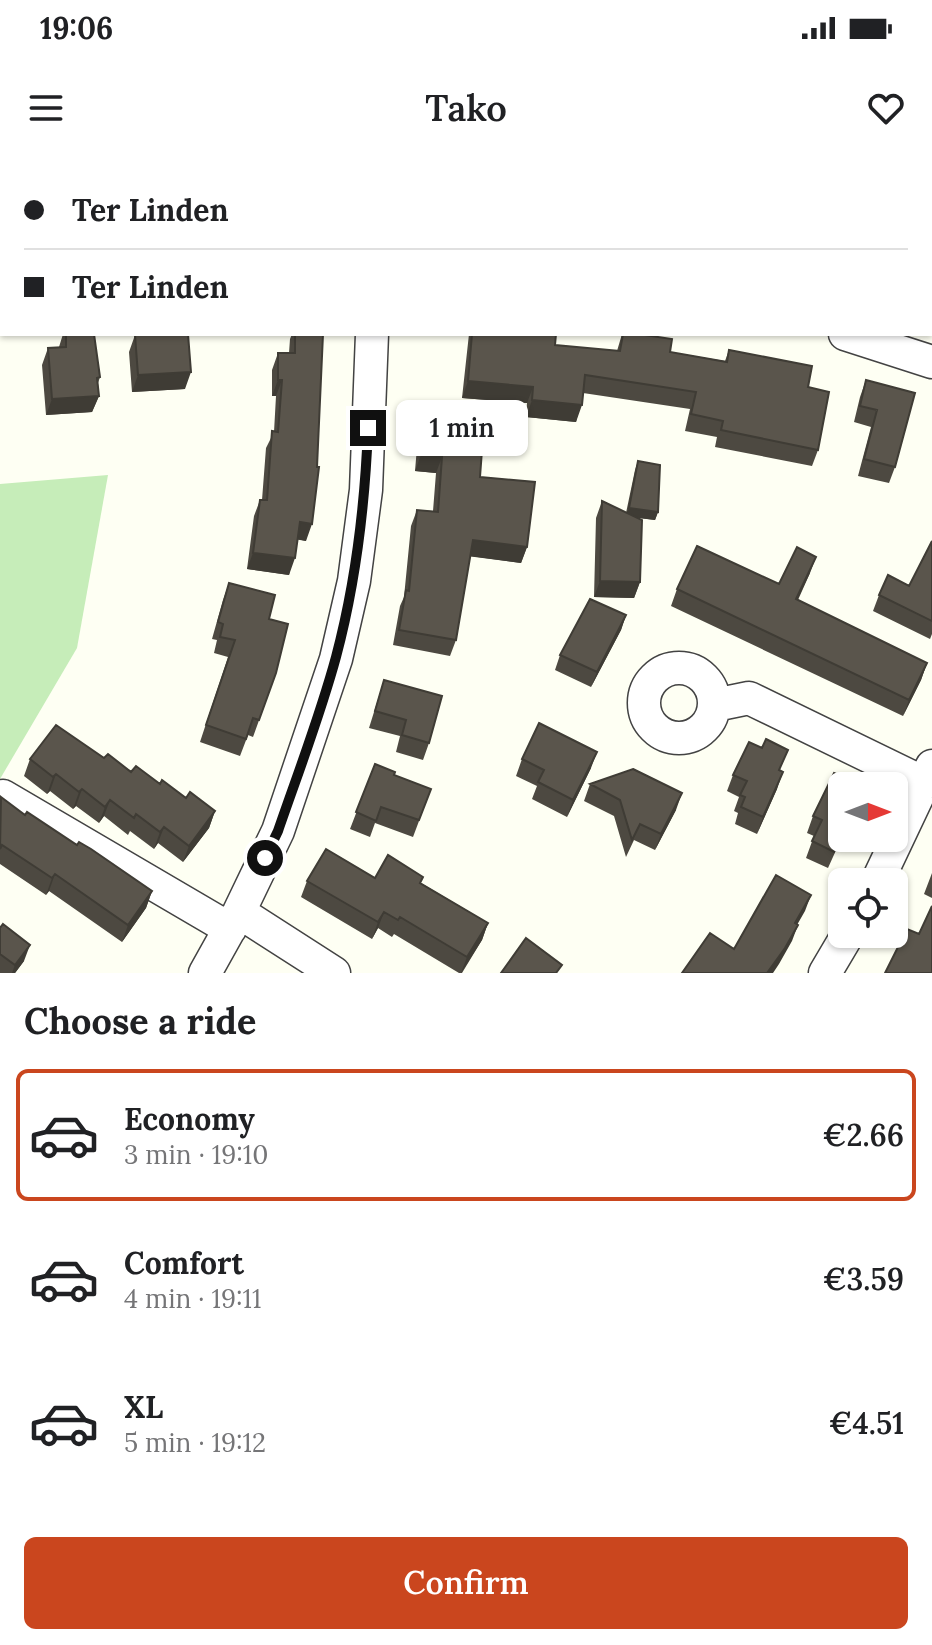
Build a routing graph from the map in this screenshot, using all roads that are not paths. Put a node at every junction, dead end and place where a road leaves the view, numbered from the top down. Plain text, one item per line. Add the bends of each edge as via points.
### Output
1 (372, 336) edge
2 (851, 336) edge
3 (932, 362) edge
4 (715, 705) dead end
5 (928, 774) edge
6 (3, 796) edge
7 (884, 868) edge
8 (234, 920) junction
9 (840, 948) edge
10 (205, 973) edge
11 (334, 973) edge
12 (825, 973) edge

1 - 8 street via 366,490 354,581 336,659 278,831
2 - 3 street
4 - 5 street via 749,698
5 - 7 street
6 - 8 street
8 - 10 street
8 - 11 street
9 - 12 street

